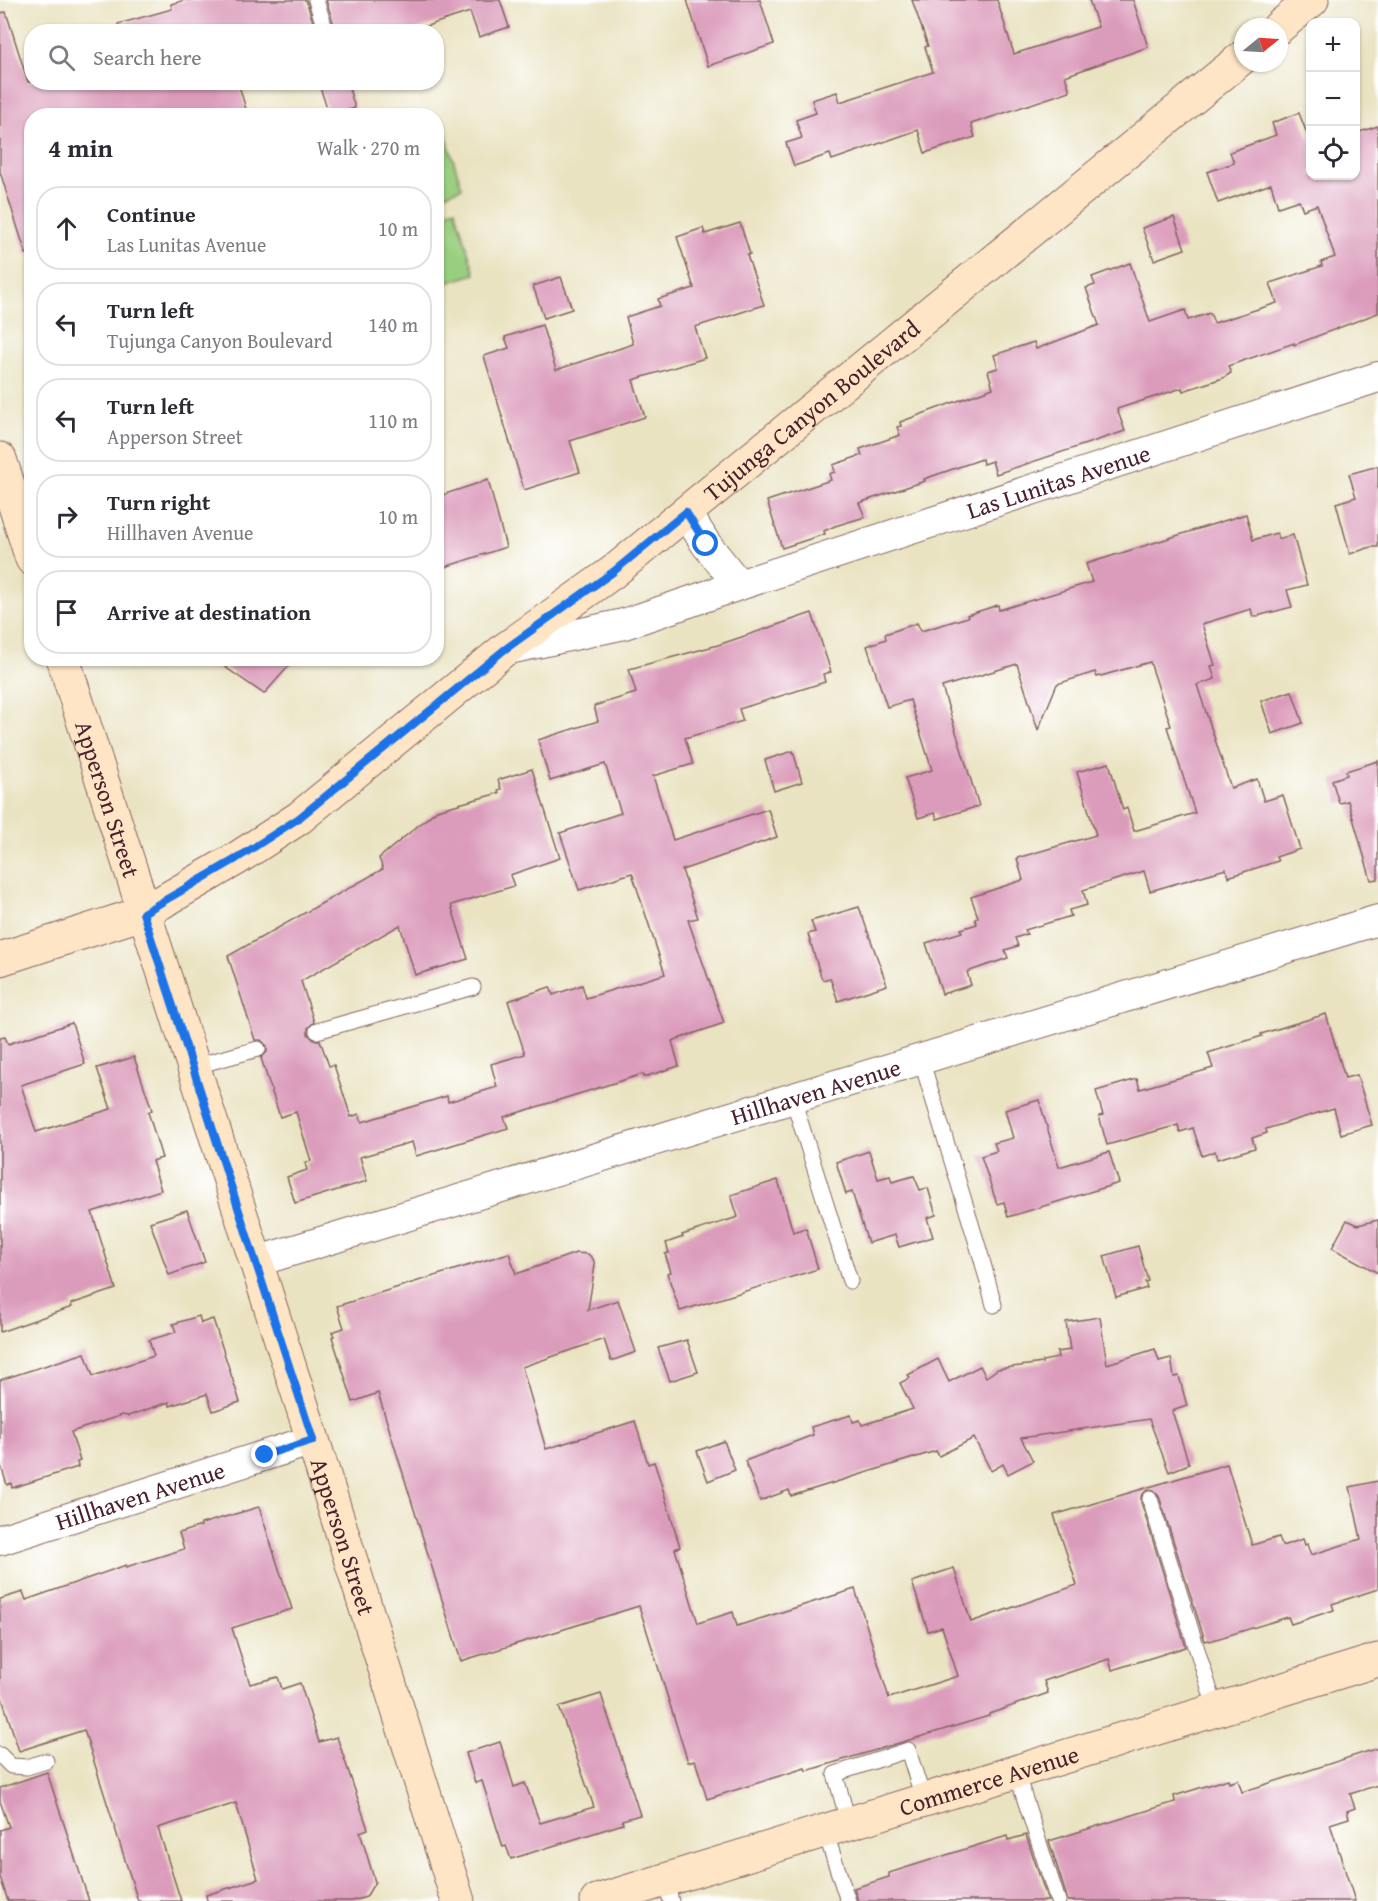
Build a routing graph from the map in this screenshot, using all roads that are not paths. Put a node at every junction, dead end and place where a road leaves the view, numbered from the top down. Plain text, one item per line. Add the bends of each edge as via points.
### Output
1 (316, 0) edge
2 (1312, 0) edge
3 (1288, 20) edge
4 (324, 24) edge
5 (1234, 64) edge
6 (1378, 377) edge
7 (0, 459) edge
8 (686, 512) junction
9 (24, 534) edge
10 (739, 585) junction
11 (504, 650) junction
12 (66, 666) edge
13 (143, 913) junction
14 (1378, 920) edge
15 (0, 959) edge
16 (473, 987) dead end
17 (317, 1030) dead end
18 (258, 1049) dead end
19 (921, 1059) junction
20 (192, 1067) junction
21 (793, 1099) junction
22 (255, 1262) junction
23 (850, 1281) dead end
24 (994, 1305) dead end
25 (313, 1440) junction
26 (1150, 1499) dead end
27 (0, 1540) edge
28 (1378, 1660) edge
29 (1216, 1710) junction
30 (0, 1755) edge
31 (46, 1761) dead end
32 (1016, 1772) junction
33 (924, 1800) junction
34 (837, 1828) junction
35 (668, 1891) edge
36 (458, 1901) edge
37 (597, 1901) edge
38 (848, 1901) edge
39 (1058, 1901) edge

1 - 4 lane
2 - 3 street
5 - 8 street, Tujunga Canyon Boulevard
6 - 10 street, Las Lunitas Avenue
7 - 9 street
8 - 10 street
8 - 11 street, Tujunga Canyon Boulevard via 613,572
10 - 11 street, Las Lunitas Avenue via 624,624
11 - 13 street, Tujunga Canyon Boulevard via 299,818
12 - 13 street, Apperson Street
13 - 15 street, Tujunga Canyon Boulevard
13 - 20 street, Apperson Street
14 - 19 street, Hillhaven Avenue
16 - 17 lane
18 - 20 lane
19 - 21 street, Hillhaven Avenue
19 - 24 lane
20 - 22 street, Apperson Street
21 - 22 street, Hillhaven Avenue
21 - 23 lane
22 - 25 street, Apperson Street
25 - 27 street, Hillhaven Avenue
25 - 36 street, Apperson Street
26 - 29 lane
28 - 29 street, Commerce Avenue
29 - 32 street, Commerce Avenue
30 - 31 lane via 11,1766 27,1767
32 - 33 street, Commerce Avenue
32 - 39 lane
33 - 34 street, Commerce Avenue
33 - 34 lane via 908,1750 835,1774
34 - 35 street, Commerce Avenue
34 - 38 lane
35 - 37 street, Commerce Avenue

